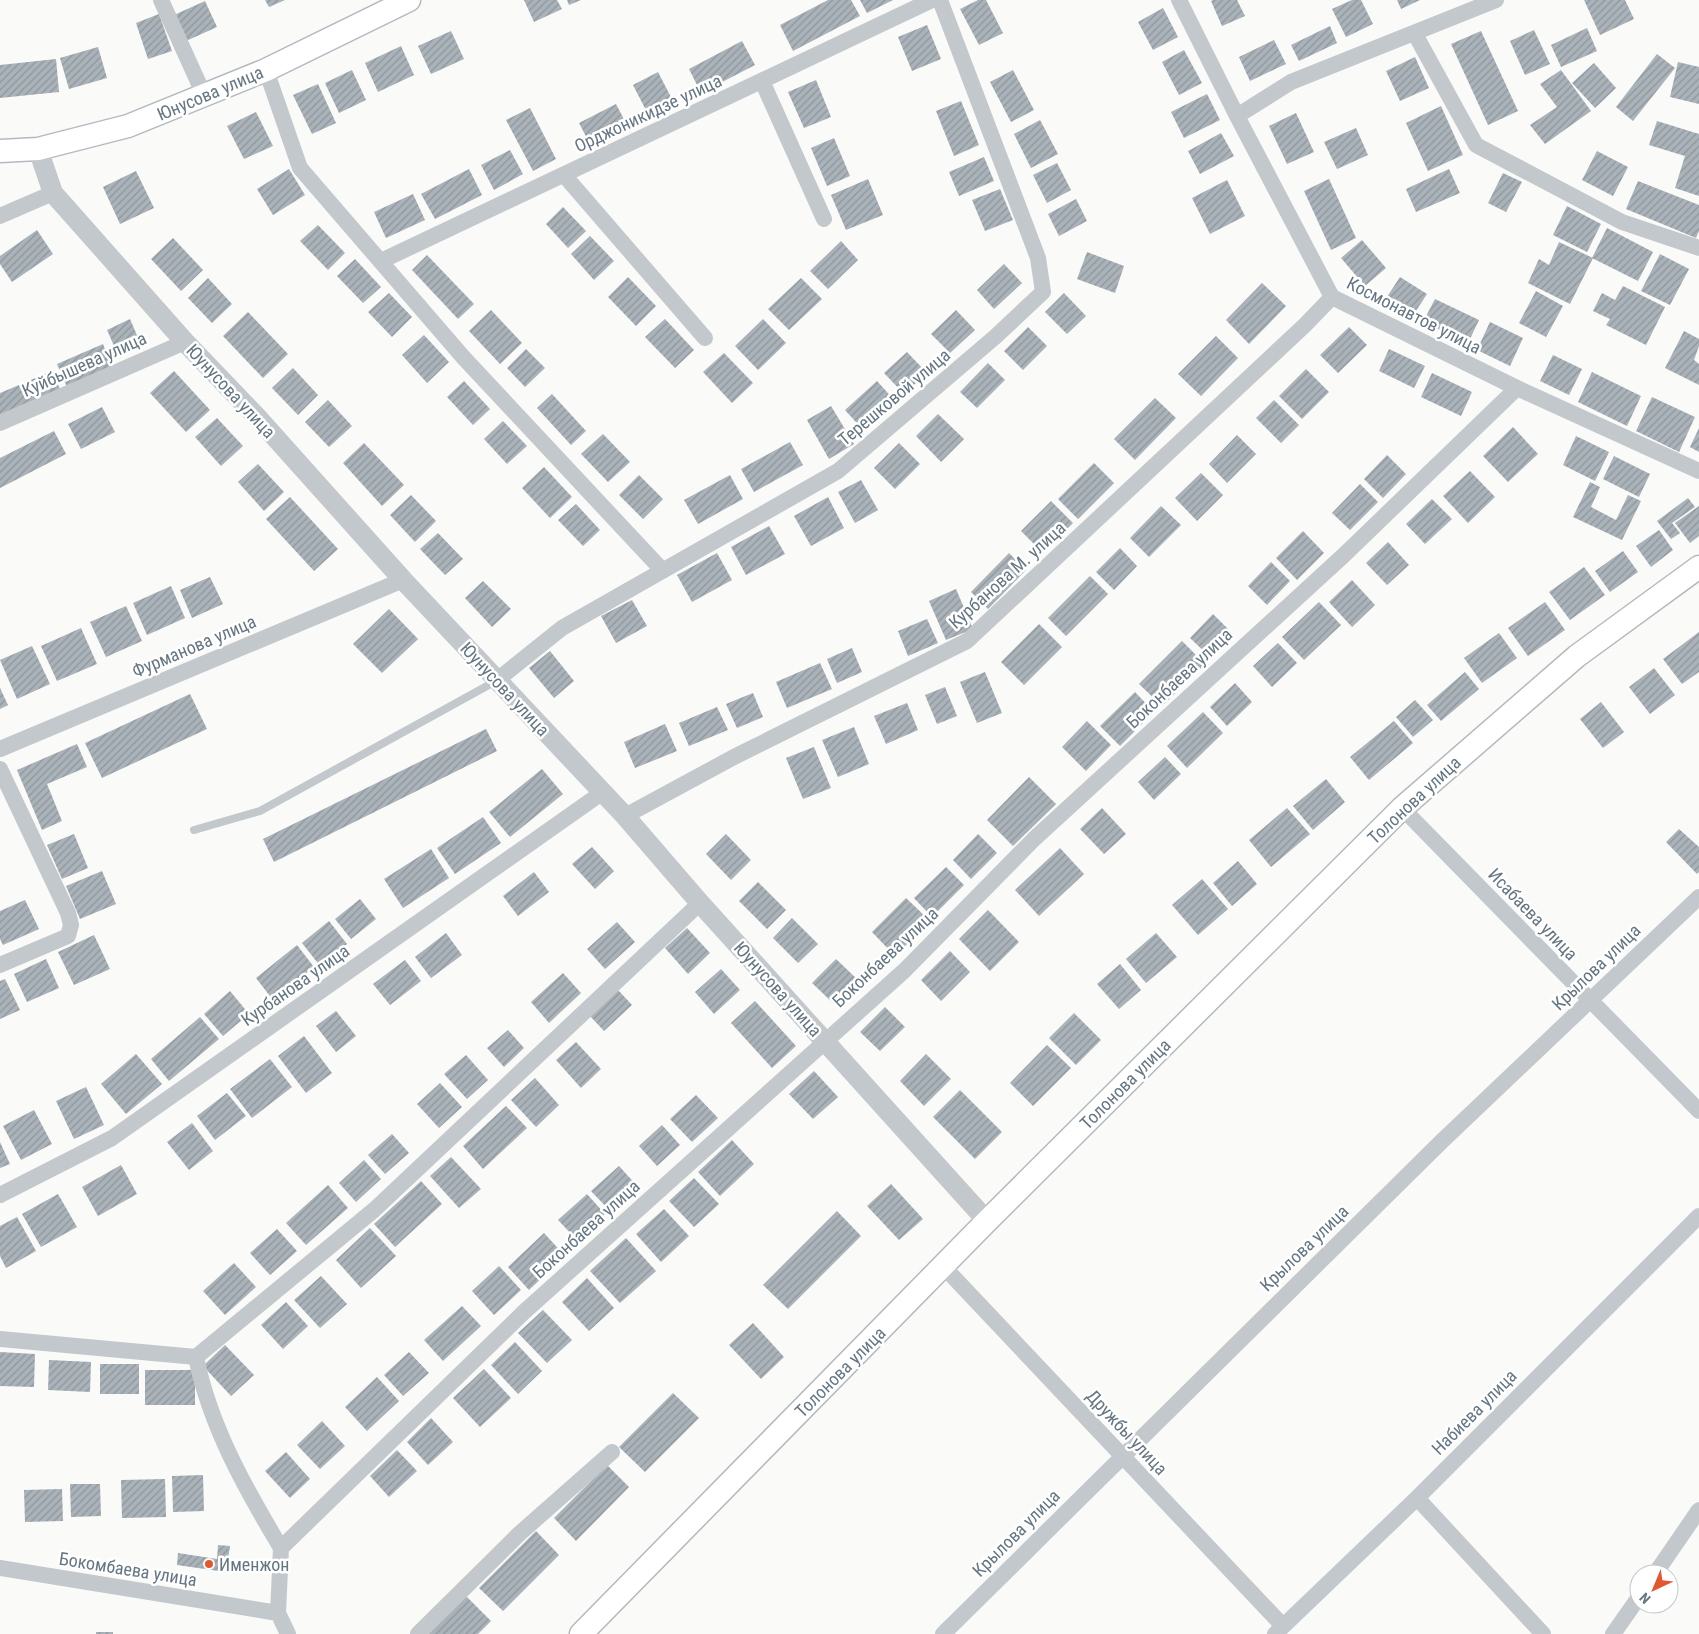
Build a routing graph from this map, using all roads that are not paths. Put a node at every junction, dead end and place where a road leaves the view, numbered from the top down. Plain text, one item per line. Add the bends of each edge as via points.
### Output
1 (161, 0) edge
2 (409, 0) edge
3 (932, 0) edge
4 (940, 0) edge
5 (1179, 0) edge
6 (1496, 0) edge
7 (1415, 34) junction
8 (266, 70) junction
9 (762, 81) junction
10 (204, 95) junction
11 (1237, 116) junction
12 (38, 149) junction
13 (0, 151) edge
14 (564, 175) junction
15 (53, 193) junction
16 (0, 216) edge
17 (824, 219) dead end
18 (1699, 248) edge
19 (381, 262) junction
20 (1332, 297) junction
21 (705, 338) dead end
22 (185, 342) junction
23 (1517, 388) junction
24 (0, 423) edge
25 (1699, 471) edge
26 (1699, 567) edge
27 (662, 571) junction
28 (403, 580) junction
29 (496, 681) junction
30 (0, 749) edge
31 (0, 769) edge
32 (603, 792) junction
33 (1402, 808) junction
34 (626, 816) junction
35 (194, 830) dead end
36 (1699, 897) edge
37 (700, 903) junction
38 (0, 965) edge
39 (1590, 1001) junction
40 (824, 1040) junction
41 (1699, 1112) edge
42 (0, 1195) edge
43 (1699, 1216) edge
44 (987, 1222) junction
45 (943, 1266) junction
46 (0, 1339) edge
47 (196, 1357) junction
48 (612, 1452) dead end
49 (1122, 1455) junction
50 (1417, 1498) junction
51 (1699, 1510) edge
52 (281, 1548) junction
53 (1662, 1564) edge
54 (0, 1568) edge
55 (1629, 1611) edge
56 (278, 1613) junction
57 (1279, 1630) edge
58 (288, 1634) edge
59 (418, 1634) edge
60 (581, 1634) edge
61 (943, 1634) edge
62 (1543, 1634) edge
63 (1613, 1634) edge

1 - 10 street
2 - 8 main road, Юнусова улица
3 - 9 street, Орджоникидзе улица
4 - 27 street, Терешковой улица via 1038,258 1043,292 838,471
5 - 11 street, Космонавтов улица
6 - 7 street
7 - 11 street via 1291,82
7 - 18 street via 1476,145 1622,222
8 - 10 main road, Юнусова улица
8 - 19 street via 300,168
9 - 14 street, Орджоникидзе улица
9 - 17 street
10 - 12 main road, Юнусова улица via 128,126
11 - 20 street, Космонавтов улица
12 - 13 main road, Юнусова улица
12 - 15 street, Юунусова улица
14 - 19 street, Орджоникидзе улица
14 - 21 street
15 - 16 street
15 - 22 street, Юунусова улица
19 - 27 street via 463,357
20 - 23 street, Космонавтов улица
20 - 34 street, Курбанова М. улица via 967,641 734,757
22 - 24 street, Куйбышева улица
22 - 28 street, Юунусова улица
23 - 25 street, Космонавтов улица
23 - 40 street, Боконбаева улица via 1344,555 1034,839 905,970
26 - 33 main road, Толонова улица via 1577,656
27 - 29 street, Терешковой улица via 562,628
28 - 29 street, Юунусова улица
28 - 30 street, Фурманова улица
29 - 32 street, Юунусова улица
29 - 35 lane via 260,811
31 - 38 street via 71,925 68,936
32 - 34 street, Юунусова улица
32 - 42 street, Курбанова улица via 112,1138
33 - 39 street, Исабаева улица
33 - 44 main road, Толонова улица
34 - 37 street, Юунусова улица
36 - 39 street, Крылова улица
37 - 40 street, Юунусова улица
37 - 47 street via 374,1210
39 - 41 street, Исабаева улица
39 - 49 street, Крылова улица
40 - 44 street, Юунусова улица
40 - 52 street, Боконбаева улица via 524,1312
43 - 50 street, Набиева улица
44 - 45 main road, Толонова улица
45 - 49 street, Дружбы улица
45 - 60 main road, Толонова улица
46 - 47 street
47 - 52 street via 213,1416 251,1497
48 - 59 street via 519,1534
49 - 57 street, Дружбы улица
49 - 61 street, Крылова улица
50 - 57 street, Набиева улица
50 - 62 street
51 - 53 street
52 - 56 street
54 - 56 street, Бокомбаева улица
55 - 63 street
56 - 58 street

